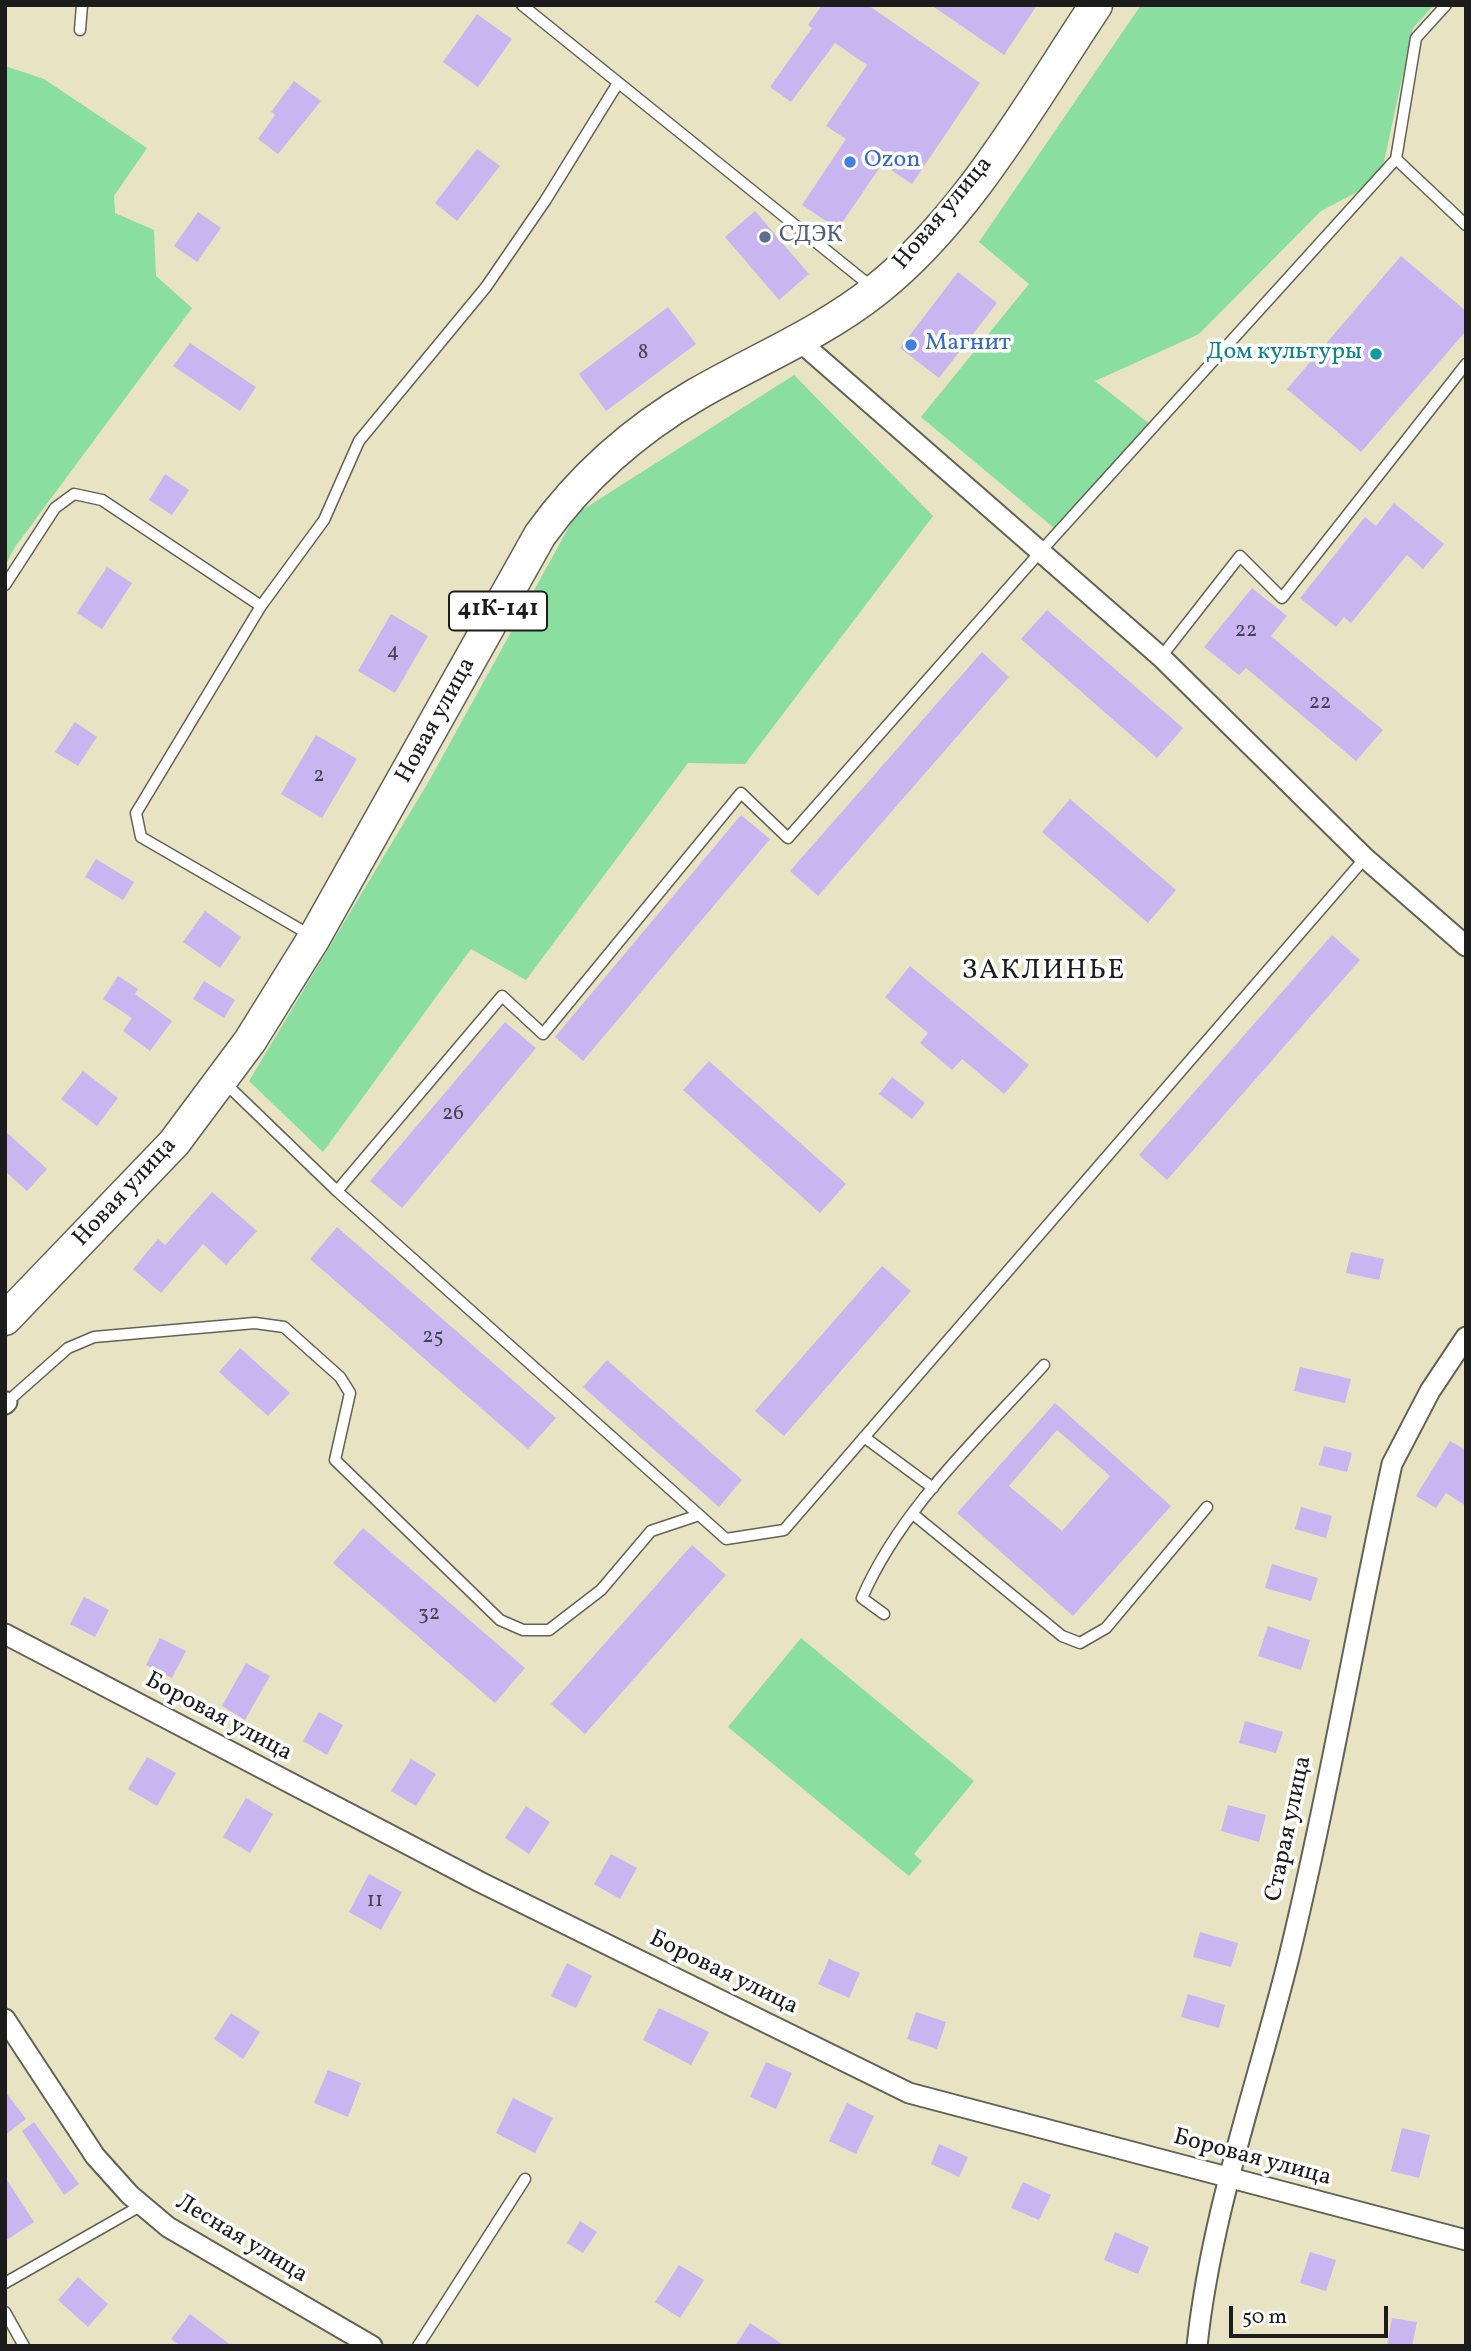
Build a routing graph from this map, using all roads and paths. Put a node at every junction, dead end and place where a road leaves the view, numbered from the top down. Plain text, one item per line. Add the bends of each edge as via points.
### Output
1 (82, 5) edge
2 (522, 5) edge
3 (1096, 5) edge
4 (1446, 5) edge
5 (79, 30) dead end
6 (618, 83) junction
7 (1396, 159) junction
8 (1466, 225) edge
9 (876, 290) junction
10 (797, 339) junction
11 (1466, 364) edge
12 (1041, 551) junction
13 (5, 585) edge
14 (261, 606) junction
15 (1161, 657) junction
16 (1365, 858) junction
17 (314, 938) junction
18 (1466, 946) edge
19 (221, 1080) junction
20 (337, 1191) junction
21 (5, 1319) edge
22 (1466, 1337) edge
23 (1044, 1366) dead end
24 (6, 1403) edge
25 (864, 1437) junction
26 (933, 1488) junction
27 (1207, 1507) dead end
28 (913, 1514) junction
29 (699, 1515) junction
30 (884, 1614) dead end
31 (5, 1634) edge
32 (5, 2019) edge
33 (1228, 2178) junction
34 (525, 2179) dead end
35 (142, 2205) junction
36 (1466, 2240) edge
37 (5, 2283) edge
38 (5, 2312) edge
39 (23, 2346) edge
40 (372, 2346) edge
41 (418, 2346) edge
42 (1197, 2346) edge

1 - 5 lane
2 - 6 lane
3 - 9 main road, Новая улица / 41К-141 via 966,195 913,258
4 - 7 lane via 1416,38
6 - 9 lane
6 - 14 lane via 486,287 359,441 324,520
7 - 8 lane
7 - 12 lane
9 - 10 main road, Новая улица / 41К-141
10 - 12 street
10 - 17 main road, Новая улица / 41К-141 via 660,418 566,499 540,535
11 - 15 lane via 1282,597 1240,556
12 - 15 street
12 - 20 lane via 788,838 741,793 542,1034 502,996
13 - 14 lane via 55,508 74,494 102,500
14 - 17 lane via 136,813 141,837
15 - 16 street
16 - 18 street
16 - 25 lane
17 - 19 main road, Новая улица / 41К-141
19 - 20 lane
19 - 21 main road, Новая улица / 41К-141 via 174,1143
20 - 29 lane
22 - 33 street, Старая улица via 1430,1391 1392,1464 1288,1960
23 - 26 lane
24 - 29 lane via 68,1348 94,1337 255,1324 284,1327 340,1377 350,1393 335,1460 500,1619 523,1630 550,1630 601,1590 651,1531
25 - 26 lane
25 - 29 lane via 784,1530 726,1539
26 - 28 lane
27 - 28 lane via 1106,1628 1080,1643 1062,1636
28 - 30 lane via 876,1566 862,1598
31 - 33 street, Боровая улица via 480,1882 909,2093
32 - 35 street, Лесная улица via 95,2156
33 - 36 street, Боровая улица
33 - 42 street, Старая улица via 1203,2284
34 - 41 lane
35 - 37 lane
35 - 40 street, Лесная улица via 167,2227
38 - 39 lane

